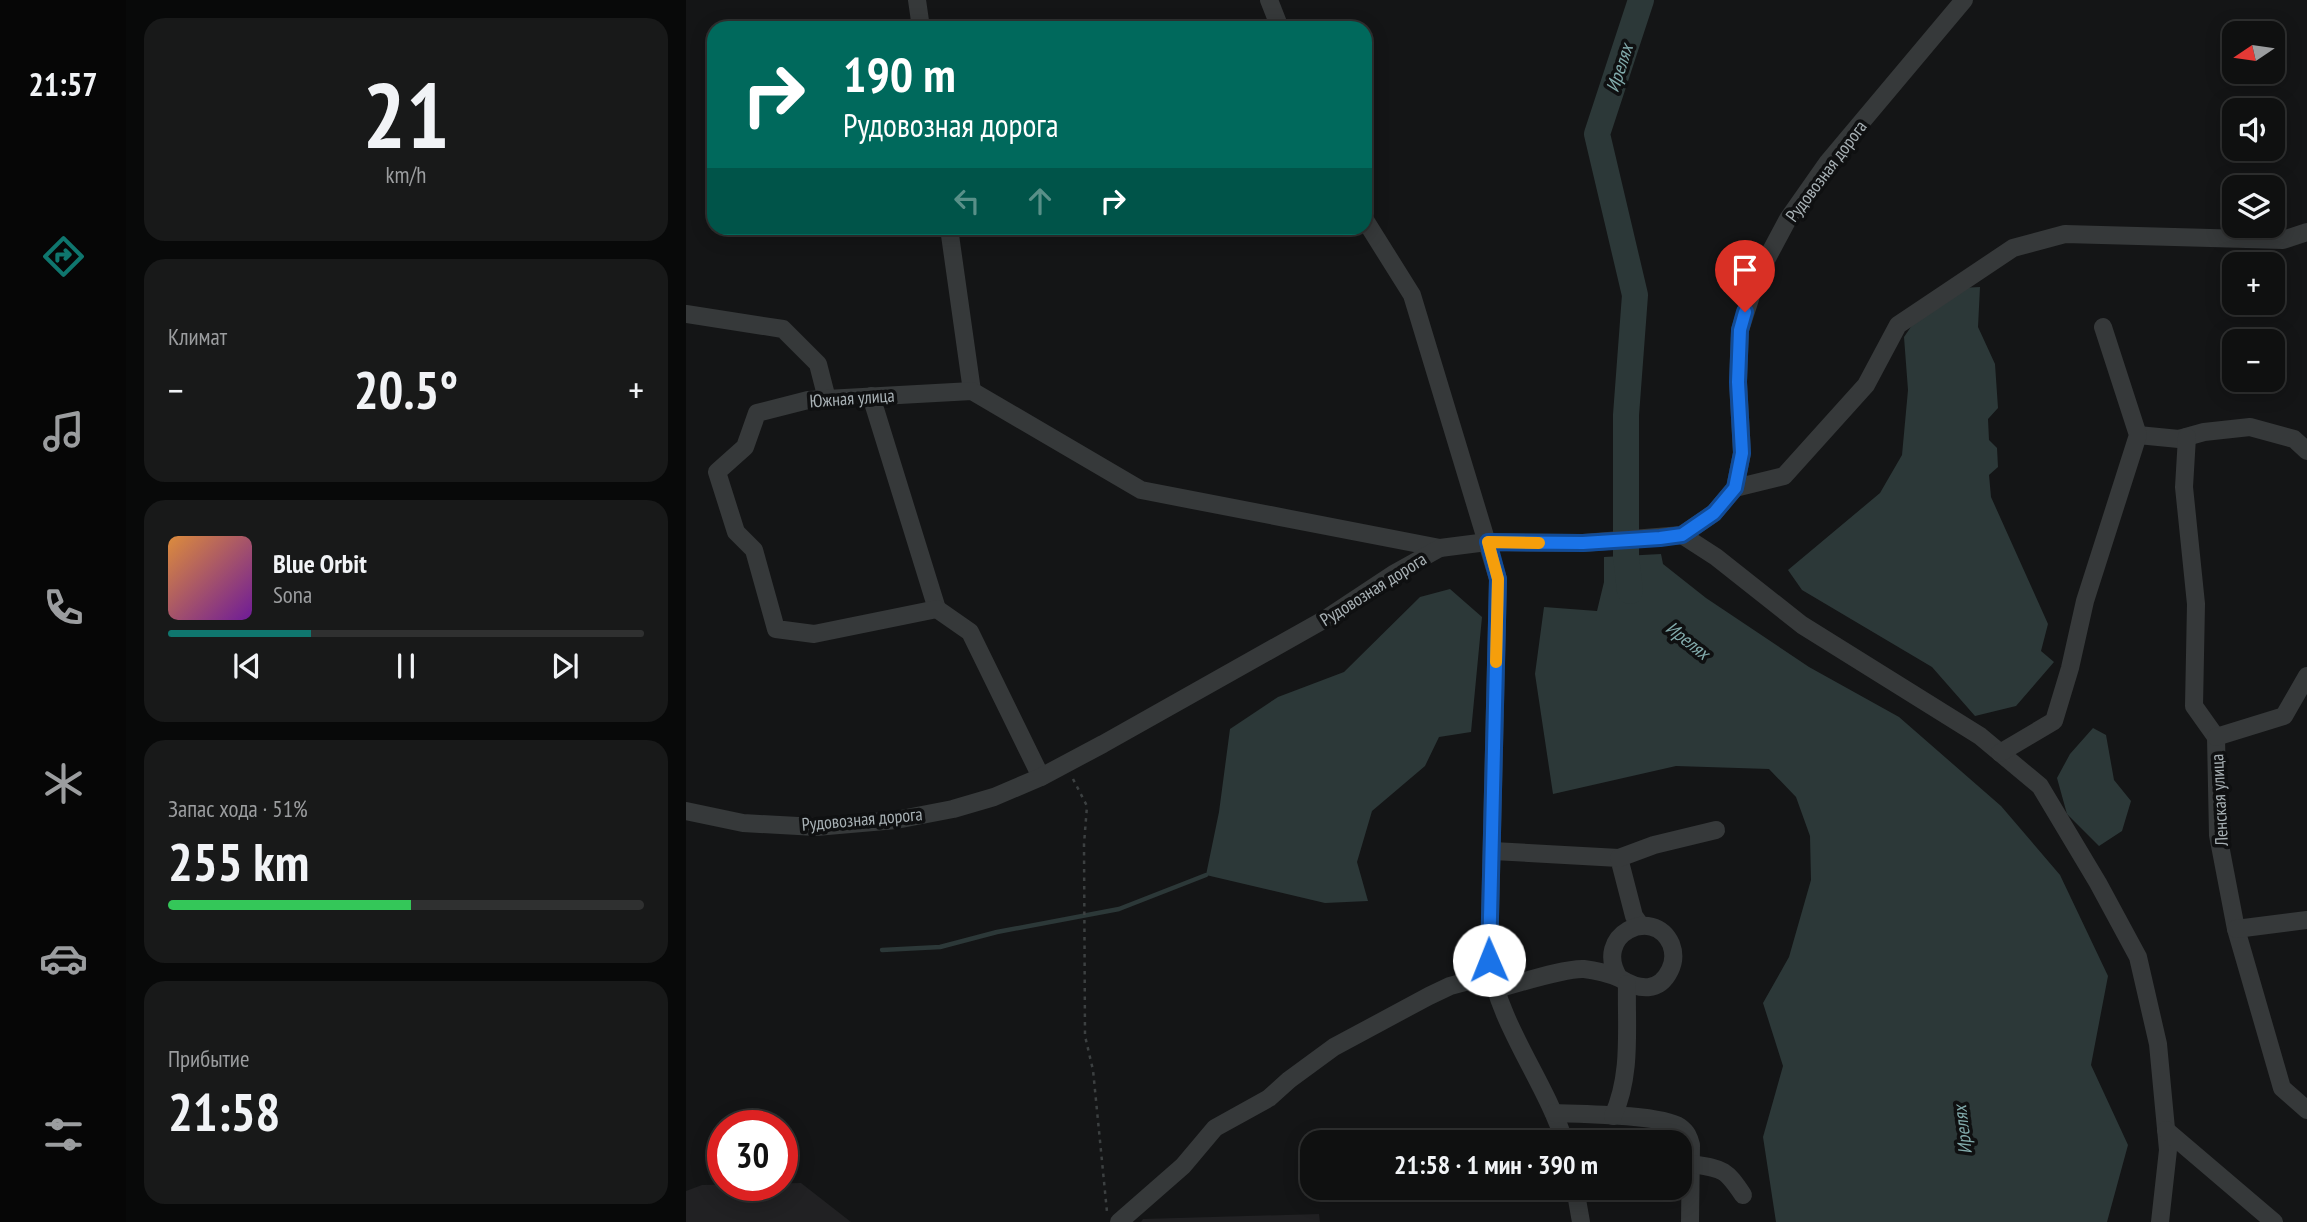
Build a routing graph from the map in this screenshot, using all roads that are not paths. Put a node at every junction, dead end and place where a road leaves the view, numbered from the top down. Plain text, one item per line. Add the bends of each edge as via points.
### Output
1 (917, 0) edge
2 (1269, 0) edge
3 (1964, 0) edge
4 (920, 21) edge
5 (1277, 21) edge
6 (1372, 231) edge
7 (2307, 232) edge
8 (950, 235) edge
9 (686, 314) edge
10 (2103, 327) dead end
11 (972, 391) junction
12 (871, 396) junction
13 (827, 399) junction
14 (2138, 435) junction
15 (2187, 437) junction
16 (2307, 451) edge
17 (1735, 488) junction
18 (1682, 535) junction
19 (1488, 542) junction
20 (1440, 548) junction
21 (937, 609) junction
22 (2307, 676) edge
23 (2216, 737) junction
24 (2000, 753) junction
25 (1041, 777) junction
26 (686, 811) edge
27 (1716, 830) dead end
28 (1493, 850) junction
29 (1619, 858) junction
30 (2307, 920) edge
31 (1642, 926) junction
32 (2236, 929) junction
33 (1623, 981) junction
34 (1493, 982) junction
35 (2307, 1110) edge
36 (1554, 1113) junction
37 (1613, 1115) junction
38 (1560, 1130) edge
39 (1684, 1130) edge
40 (2166, 1130) junction
41 (1692, 1164) edge
42 (1743, 1195) dead end
43 (1577, 1200) edge
44 (1690, 1200) edge
45 (1119, 1222) edge
46 (1581, 1222) edge
47 (1690, 1222) edge
48 (2160, 1222) edge
49 (2274, 1222) edge

1 - 4 street
2 - 5 street
3 - 17 street, Рудовозная дорога via 1828,162 1788,219 1757,276 1740,330 1742,453
6 - 19 street via 1412,295
7 - 17 street via 2283,240 2066,234 2013,248 1898,325 1866,385 1784,476
8 - 11 street
9 - 13 street via 783,328 818,364
10 - 14 street
11 - 12 street, Южная улица
11 - 20 street via 1141,490
12 - 13 street, Южная улица
12 - 21 street
13 - 21 street, Южная улица via 757,413 745,447 717,472 736,532 754,550 776,629 814,634
14 - 15 street
14 - 24 street via 2085,601 2054,721
15 - 16 street via 2250,427 2294,439
15 - 23 street, Ленская улица via 2183,487 2196,604 2194,706
17 - 18 street, Рудовозная дорога via 1714,513
18 - 19 street, Рудовозная дорога via 1603,542
18 - 24 street via 1802,625
19 - 20 street, Рудовозная дорога
19 - 28 street via 1498,579
20 - 25 street, Рудовозная дорога via 1327,618
21 - 25 street via 970,632
22 - 23 street via 2284,716
23 - 32 street, Ленская улица via 2218,835
24 - 40 street via 2040,786 2138,957 2158,1044
25 - 26 street, Рудовозная дорога via 994,797 896,820 816,827 743,823
27 - 29 street
28 - 29 street
28 - 34 street via 1488,939
29 - 31 street via 1634,916
30 - 32 street
31 - 33 street via 1623,933 1612,950 1611,960
31 - 33 street via 1667,937 1673,965 1655,986 1645,988
32 - 35 street, Ленская улица via 2282,1088
33 - 34 street via 1584,969
33 - 37 street via 1625,1076
34 - 36 street
34 - 45 street via 1450,986 1334,1047 1269,1098 1215,1128 1184,1166
36 - 37 street
36 - 38 street
37 - 39 street via 1668,1122
40 - 48 street
40 - 49 street
41 - 42 street via 1728,1173
43 - 46 street
44 - 47 street

